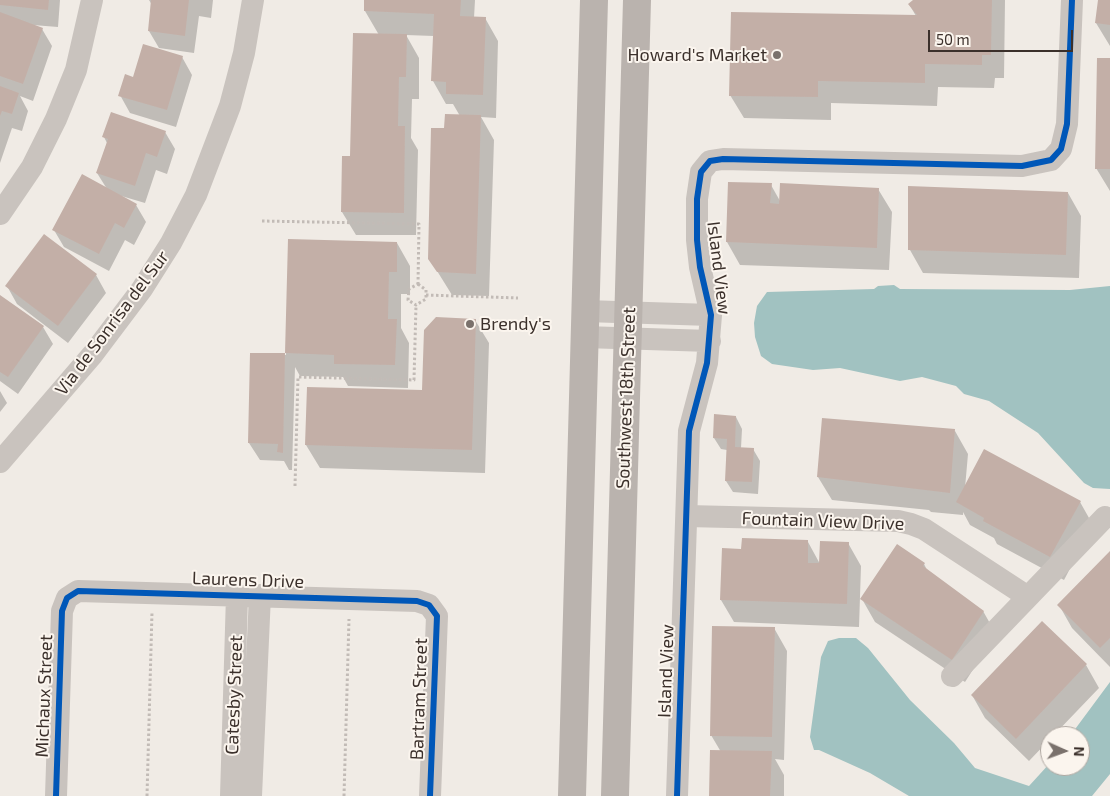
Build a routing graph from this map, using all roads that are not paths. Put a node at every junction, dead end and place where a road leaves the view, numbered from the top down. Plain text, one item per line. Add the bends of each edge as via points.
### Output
1 (92, 0) edge
2 (253, 0) edge
3 (594, 0) edge
4 (637, 0) edge
5 (1072, 0) edge
6 (0, 214) edge
7 (712, 315) junction
8 (585, 324) junction
9 (628, 325) junction
10 (710, 341) junction
11 (0, 462) edge
12 (686, 516) junction
13 (1105, 517) dead end
14 (237, 595) junction
15 (260, 595) junction
16 (1028, 597) junction
17 (67, 598) joint
18 (429, 605) joint
19 (952, 676) dead end
20 (56, 796) edge
21 (231, 796) edge
22 (251, 796) edge
23 (430, 796) edge
24 (572, 796) edge
25 (615, 796) edge
26 (677, 796) edge

1 - 6 street via 76,70 56,119 32,167
2 - 11 street, Via de Sonrisa del Sur via 244,53 228,114 196,195 171,243 142,289 93,354
3 - 8 main road
4 - 9 main road, Southwest 18th Street
5 - 7 street, Island View via 1067,124 1061,149 1051,160 1022,166 723,158 710,161 701,172 697,232 700,267
7 - 9 street, Island View
7 - 10 street, Island View
8 - 9 street
8 - 24 main road
9 - 10 street, Island View
9 - 25 main road, Southwest 18th Street
10 - 12 street, Island View via 690,431
12 - 16 street, Fountain View Drive via 898,521 911,524 924,529
12 - 26 street, Island View
13 - 16 street
14 - 15 street, Laurens Drive
14 - 17 street, Laurens Drive via 78,591
14 - 21 street, Catesby Street
15 - 18 street, Laurens Drive via 417,601
15 - 22 street, Catesby Street
16 - 19 street
17 - 20 street, Michaux Street via 62,611
18 - 23 street, Bartram Street via 437,616

